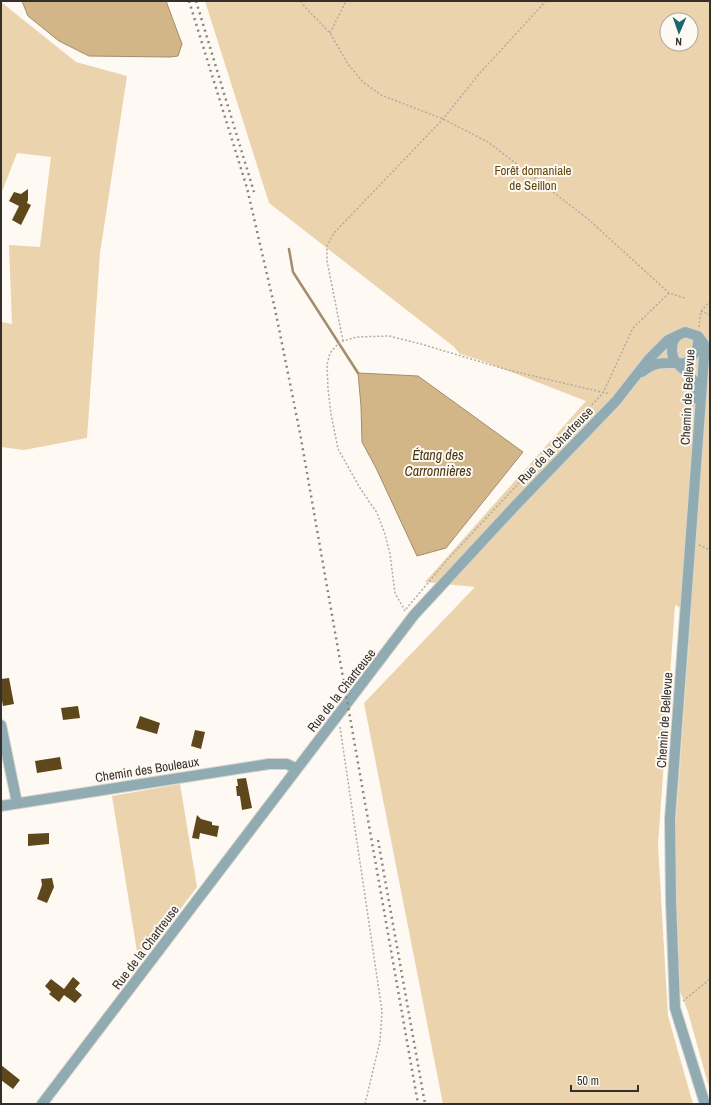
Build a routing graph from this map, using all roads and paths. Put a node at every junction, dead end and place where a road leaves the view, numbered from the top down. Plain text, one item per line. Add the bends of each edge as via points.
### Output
1 (301, 1) edge
2 (346, 1) edge
3 (546, 1) edge
4 (330, 33) junction
5 (443, 119) junction
6 (669, 293) junction
7 (685, 298) dead end
8 (710, 301) edge
9 (701, 311) junction
10 (710, 315) edge
11 (678, 335) junction
12 (698, 336) junction
13 (343, 341) junction
14 (676, 363) junction
15 (635, 378) junction
16 (603, 393) junction
17 (621, 396) junction
18 (699, 421) junction
19 (405, 610) junction
20 (414, 615) junction
21 (338, 714) junction
22 (1, 725) edge
23 (297, 769) junction
24 (17, 803) junction
25 (1, 806) edge
26 (710, 980) edge
27 (675, 1008) junction
28 (42, 1104) edge
29 (365, 1104) edge
30 (705, 1104) edge

1 - 4 path
2 - 4 path
3 - 5 path via 479,74
4 - 5 path via 348,64 363,82 381,96
5 - 6 path via 488,142 556,193
5 - 13 path via 334,233 327,246 327,261
6 - 7 path
6 - 16 path via 633,328
8 - 9 path
9 - 10 path
9 - 12 path
11 - 12 street via 685,332
11 - 14 street via 672,341 672,356
11 - 15 street, Rue de la Chartreuse via 668,340
12 - 14 street via 699,346 695,354 686,363
12 - 18 street, Chemin de Bellevue via 704,344
13 - 16 path via 357,337 389,336 508,370
13 - 19 path via 330,353 328,365 328,389 338,449 380,520 390,554 395,593
14 - 15 street via 668,362 647,368
14 - 18 street via 693,380
15 - 17 street, Rue de la Chartreuse
16 - 17 path
16 - 19 path via 448,559
17 - 20 street, Rue de la Chartreuse
18 - 27 street, Chemin de Bellevue via 670,819
19 - 20 path
20 - 21 street, Rue de la Chartreuse
21 - 23 street, Rue de la Chartreuse
21 - 29 path via 382,1011 380,1041
22 - 24 street
23 - 24 street, Chemin des Bouleaux via 287,764 270,764
23 - 28 street, Rue de la Chartreuse
24 - 25 street, Chemin des Bouleaux
26 - 27 path
27 - 30 street, Chemin de Bellevue

